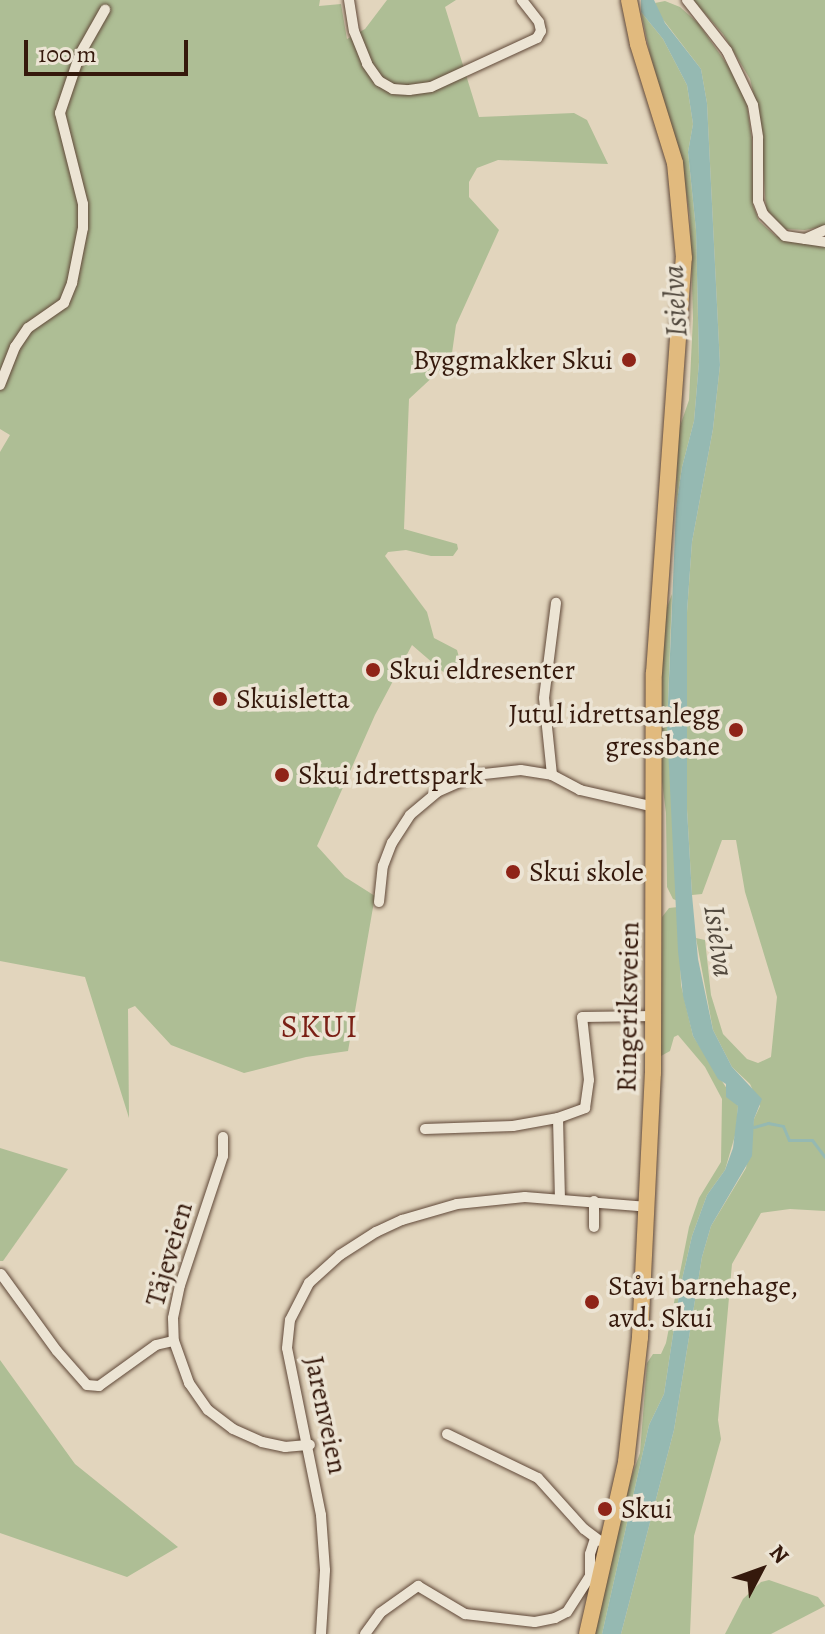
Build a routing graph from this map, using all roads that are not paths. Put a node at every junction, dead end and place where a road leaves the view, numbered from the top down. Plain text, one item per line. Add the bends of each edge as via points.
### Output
1 (349, 0) edge
2 (522, 0) edge
3 (629, 0) edge
4 (687, 0) edge
5 (105, 10) dead end
6 (825, 230) edge
7 (805, 239) junction
8 (825, 242) edge
9 (0, 385) edge
10 (556, 603) dead end
11 (552, 775) junction
12 (654, 807) junction
13 (379, 902) dead end
14 (654, 1016) junction
15 (558, 1118) junction
16 (425, 1129) dead end
17 (223, 1137) dead end
18 (560, 1199) junction
19 (594, 1201) junction
20 (648, 1207) junction
21 (594, 1227) dead end
22 (1, 1274) edge
23 (174, 1341) junction
24 (447, 1434) dead end
25 (310, 1445) junction
26 (602, 1541) junction
27 (321, 1634) edge
28 (365, 1634) edge
29 (587, 1634) edge

1 - 2 street via 367,64 379,81 409,90 431,87 537,38 539,22
3 - 12 main road, Ringeriksveien via 674,155 684,237 654,673
4 - 7 street via 727,51 753,105 763,214 785,236
5 - 9 street via 80,54 60,113 83,204 72,283 54,314 28,328
6 - 7 street
7 - 8 street
10 - 11 street via 544,698
11 - 12 street via 580,790
11 - 13 street via 505,770 475,775 437,792 410,815 392,843
12 - 14 main road, Ringeriksveien
14 - 15 street via 582,1017 589,1080 585,1108
14 - 20 main road, Ringeriksveien
15 - 16 street via 513,1126
15 - 18 street
17 - 23 street, Tåjeveien via 223,1156 180,1285
18 - 19 street, Jarenveien
18 - 25 street, Jarenveien via 486,1201 423,1213 376,1232 321,1271 290,1320 287,1348
19 - 20 street, Jarenveien
19 - 21 street
20 - 26 main road, Ringeriksveien via 633,1411
22 - 23 street via 87,1385 99,1386 156,1345
23 - 25 street, Tåjeveien via 189,1383 208,1410 262,1442
24 - 26 street via 538,1478
25 - 27 street, Jarenveien via 325,1570
26 - 28 street via 590,1554 590,1576 567,1612 535,1622 485,1618 449,1607 418,1586 380,1613
26 - 29 main road, Ringeriksveien

